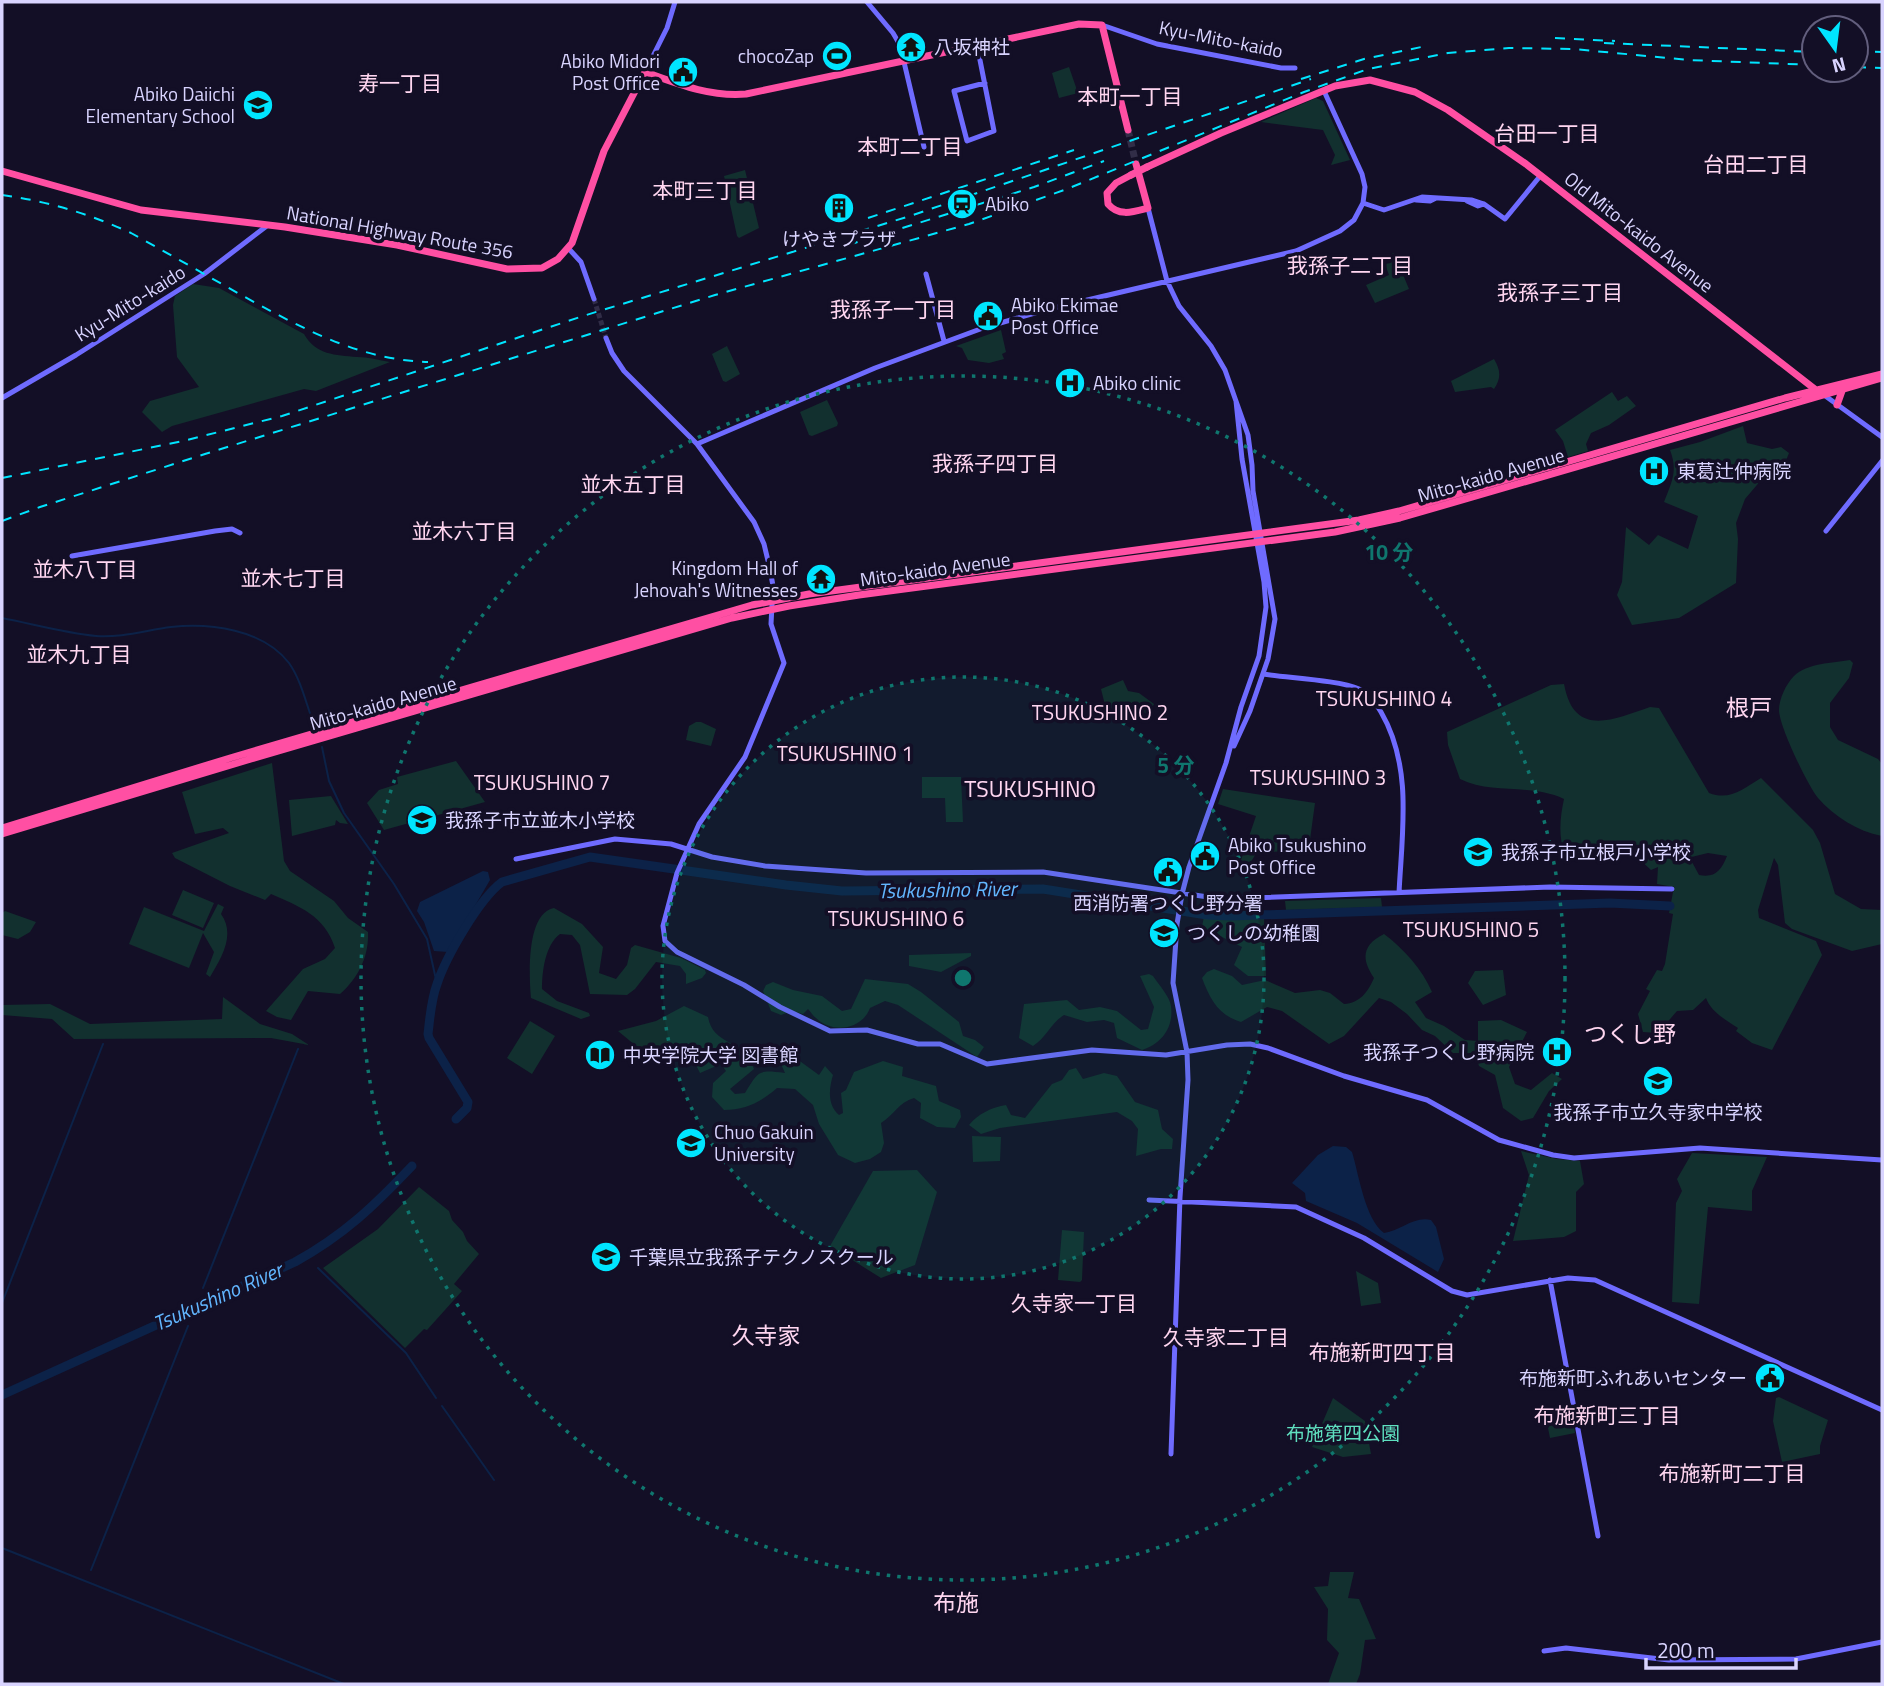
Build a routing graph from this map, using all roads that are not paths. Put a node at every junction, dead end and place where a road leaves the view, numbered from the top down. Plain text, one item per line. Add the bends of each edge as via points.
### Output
1 (676, 2) edge
2 (867, 2) edge
3 (1102, 25) junction
4 (978, 45) junction
5 (904, 60) junction
6 (1295, 68) dead end
7 (645, 72) junction
8 (985, 83) junction
9 (1324, 91) junction
10 (1128, 130) tunnel mouth
11 (924, 147) dead end
12 (1136, 164) tunnel mouth
13 (2, 172) edge
14 (1541, 175) junction
15 (1363, 203) junction
16 (1148, 208) junction
17 (268, 225) junction
18 (569, 249) junction
19 (926, 274) dead end
20 (1167, 281) junction
21 (594, 299) tunnel mouth
22 (606, 338) tunnel mouth
23 (944, 341) junction
24 (1882, 376) edge
25 (1799, 377) junction
26 (1816, 390) junction
27 (1842, 391) junction
28 (1797, 395) junction
29 (1824, 396) junction
30 (2, 398) edge
31 (1837, 405) junction
32 (1882, 437) edge
33 (697, 444) junction
34 (1882, 461) edge
35 (1826, 531) dead end
36 (240, 533) dead end
37 (1259, 538) junction
38 (72, 556) dead end
39 (772, 600) junction
40 (771, 609) junction
41 (1263, 674) junction
42 (1229, 755) junction
43 (2, 828) edge
44 (2, 834) edge
45 (687, 848) junction
46 (516, 859) dead end
47 (1672, 889) dead end
48 (1399, 892) junction
49 (1182, 894) junction
50 (1187, 1052) junction
51 (1882, 1160) edge
52 (1149, 1200) dead end
53 (1179, 1202) junction
54 (1550, 1280) junction
55 (1882, 1410) edge
56 (1171, 1454) dead end
57 (1598, 1536) dead end
58 (1882, 1642) edge
59 (1544, 1651) dead end

1 - 7 street
2 - 5 street via 897,39
3 - 4 highway via 1079,24
3 - 6 street, Kyu-Mito-kaido via 1157,44
3 - 10 highway
4 - 5 highway
4 - 8 street
5 - 7 highway via 733,95 704,92
5 - 11 street
7 - 18 highway via 607,143
8 - 8 street via 954,91 967,141 994,131
9 - 14 highway, Old Mito-kaido Avenue via 1363,80 1425,96
9 - 15 street via 1362,174
9 - 16 highway, bridge via 1147,167 1111,187 1107,194 1108,204 1123,213
12 - 16 highway
13 - 17 highway, National Highway Route 356 via 141,210
14 - 15 street via 1505,219 1484,204 1466,201 1422,197 1384,210
14 - 25 highway, Old Mito-kaido Avenue
15 - 20 street via 1349,225 1296,251
16 - 20 street
17 - 18 highway, National Highway Route 356 via 524,270 542,268
17 - 30 street, Kyu-Mito-kaido via 205,274
18 - 21 street via 581,262
19 - 23 street
20 - 23 street via 1023,316
20 - 37 street via 1229,376
22 - 33 street via 624,371
23 - 33 street
24 - 26 highway, Mito-kaido Avenue
24 - 27 highway, Mito-kaido Avenue
25 - 26 highway, Old Mito-kaido Avenue
25 - 28 highway
26 - 28 highway, Mito-kaido Avenue
26 - 29 highway, Old Mito-kaido Avenue
27 - 29 highway, Mito-kaido Avenue
27 - 31 highway
28 - 37 highway, Mito-kaido Avenue via 1399,511
29 - 31 street, Old Mito-kaido Avenue
29 - 37 highway, Mito-kaido Avenue via 1399,517 1335,532
31 - 32 street, Old Mito-kaido Avenue
33 - 39 street via 758,529 770,569
34 - 35 street
36 - 38 street via 215,531
37 - 39 highway, Mito-kaido Avenue
37 - 40 highway, Mito-kaido Avenue
37 - 41 street via 1275,619
37 - 42 street via 1264,633
39 - 40 street
39 - 43 highway, Mito-kaido Avenue
40 - 44 highway, Mito-kaido Avenue
40 - 45 street via 783,664 745,757
41 - 42 street
41 - 48 street via 1351,687 1373,699 1390,729 1402,769
42 - 49 street
45 - 46 street via 609,839
45 - 49 street via 765,866 866,873 1044,872
45 - 50 street via 663,926 667,944 830,1031 867,1030 918,1044 940,1044 987,1064 1093,1050 1158,1055
47 - 48 street
48 - 49 street via 1231,898
49 - 50 street via 1173,976
50 - 51 street via 1235,1044 1268,1048 1427,1100 1499,1140 1560,1156 1700,1148
50 - 53 street
52 - 53 street
53 - 54 street via 1300,1208 1364,1238 1456,1293
53 - 56 street
54 - 55 street via 1581,1278 1602,1283
54 - 57 street
58 - 59 street via 1796,1659 1669,1660 1566,1648

